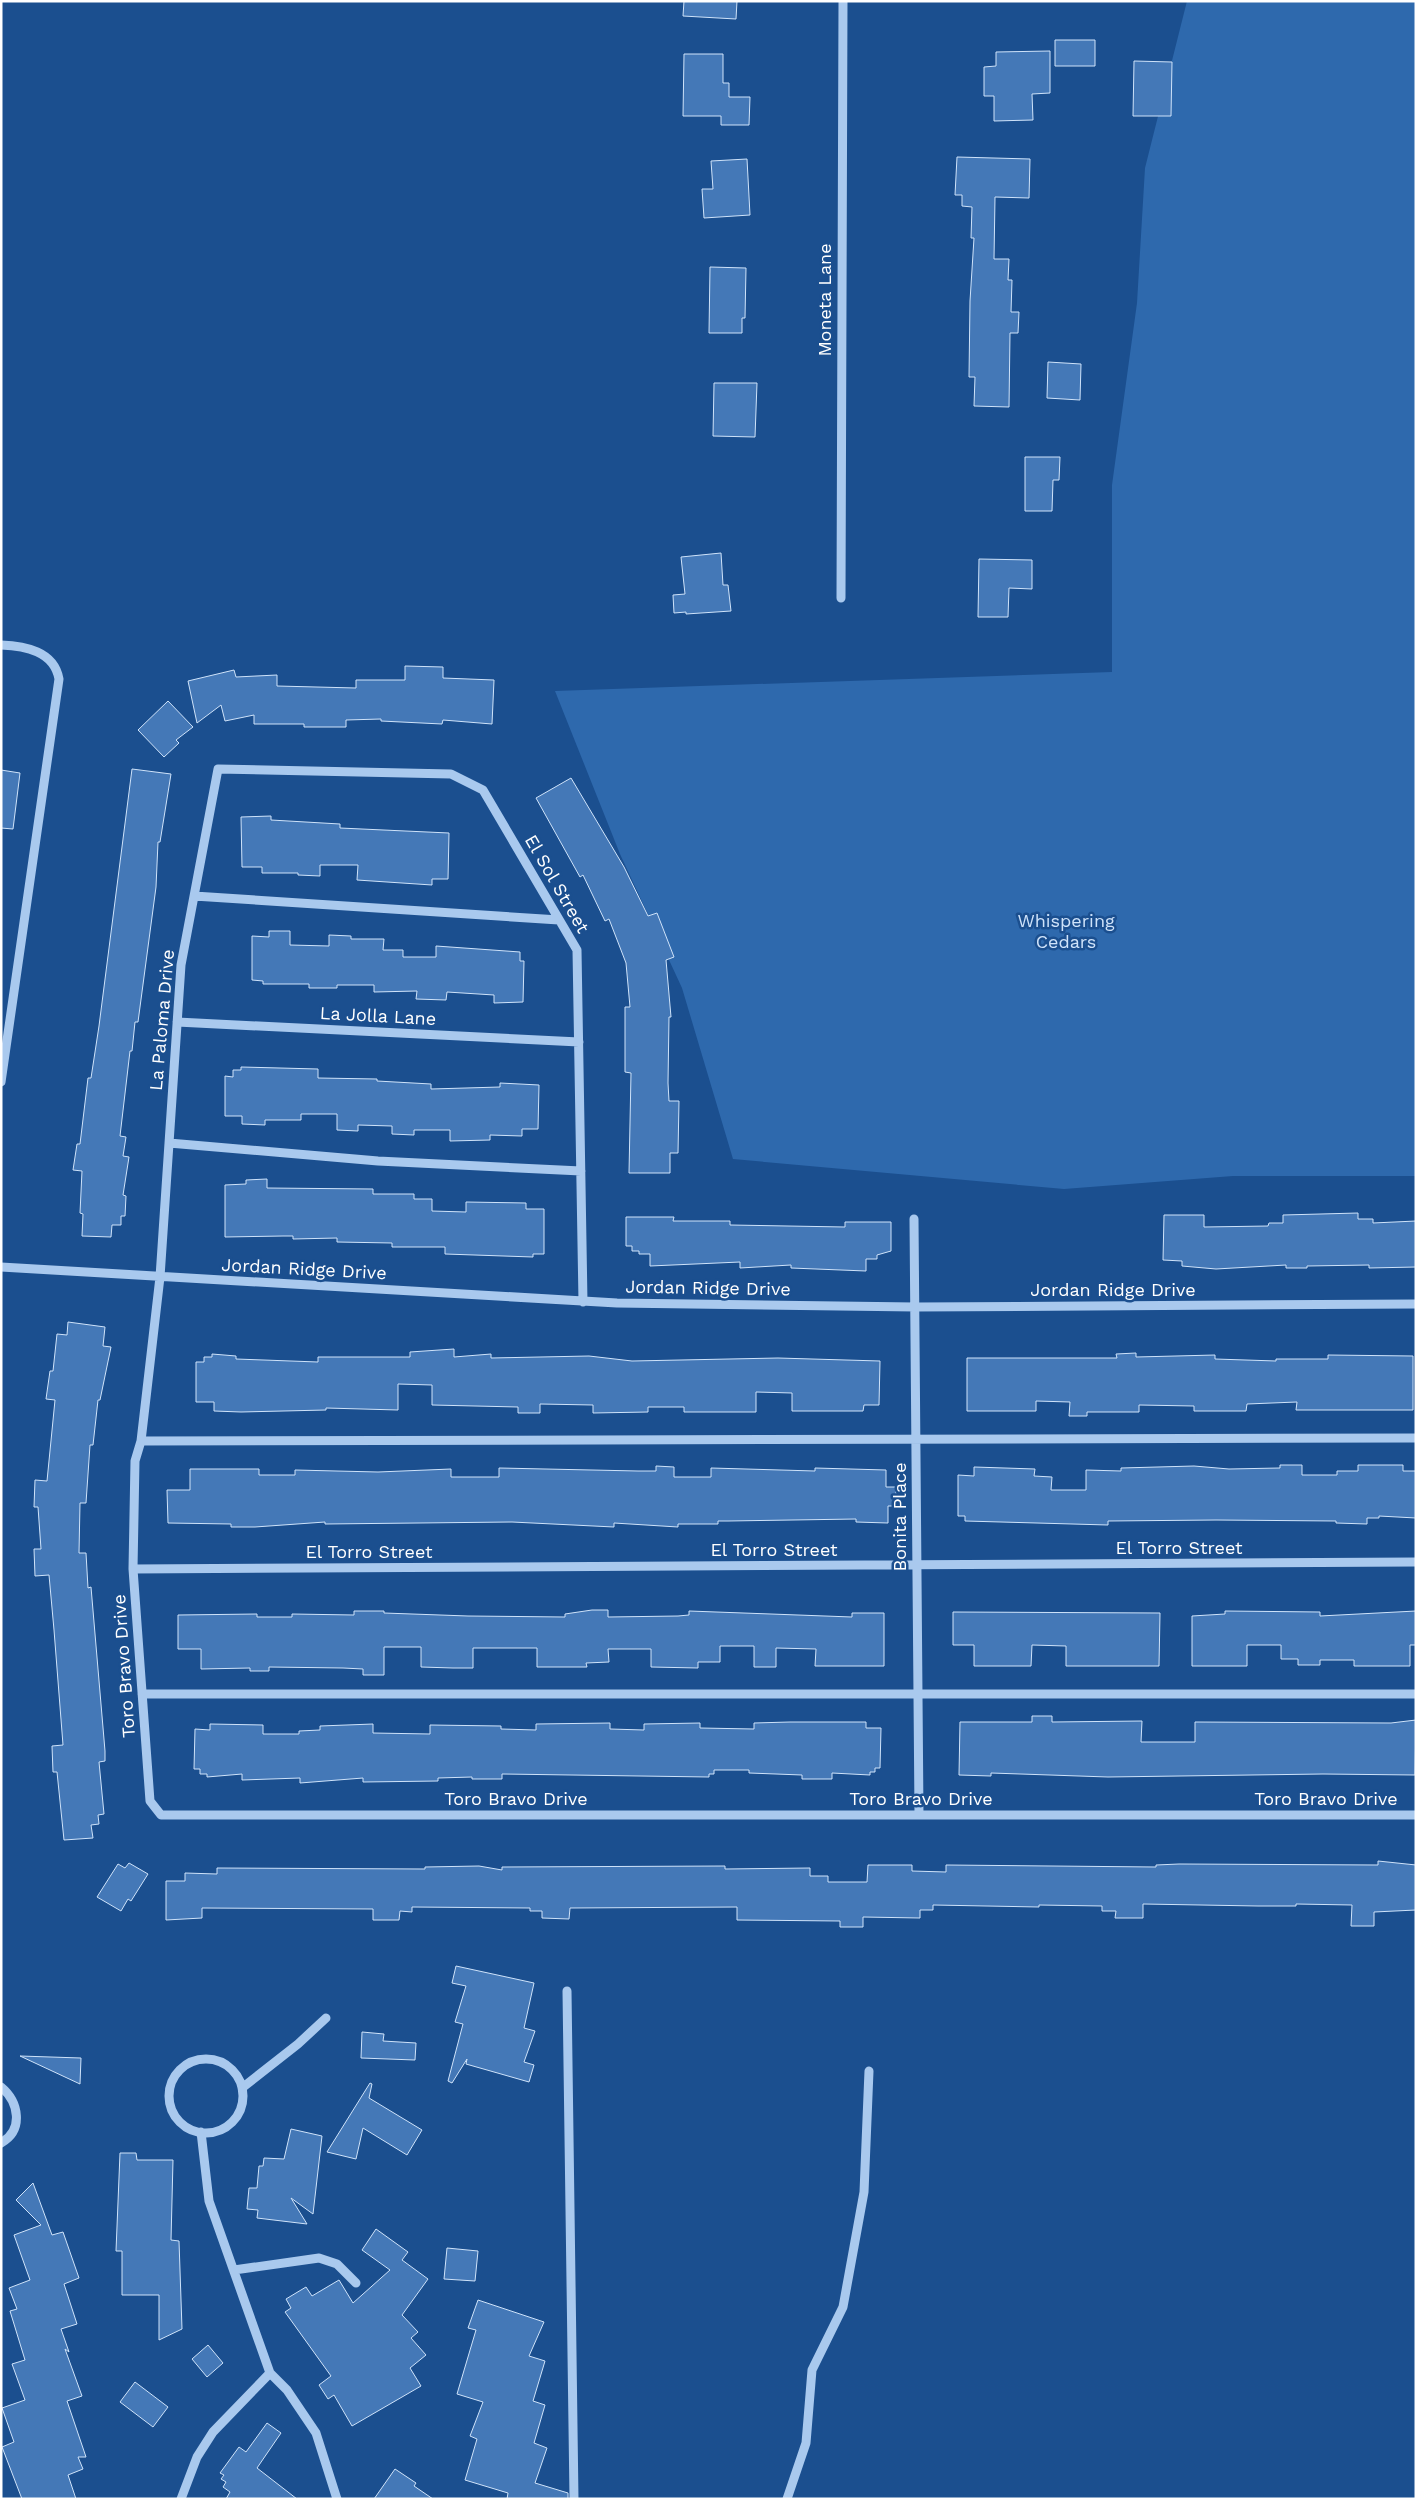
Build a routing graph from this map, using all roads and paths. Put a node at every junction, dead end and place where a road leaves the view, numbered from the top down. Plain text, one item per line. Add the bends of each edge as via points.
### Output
1 (843, 1) edge
2 (841, 598) dead end
3 (1, 646) edge
4 (218, 769) joint
5 (194, 896) junction
6 (559, 920) junction
7 (177, 1022) junction
8 (578, 1042) junction
9 (1, 1082) edge
10 (169, 1143) junction
11 (581, 1172) junction
12 (914, 1219) dead end
13 (1, 1267) edge
14 (160, 1277) junction
15 (583, 1302) junction
16 (1416, 1304) edge
17 (915, 1307) junction
18 (916, 1438) junction
19 (1416, 1438) edge
20 (140, 1441) junction
21 (1416, 1562) edge
22 (916, 1566) junction
23 (133, 1568) junction
24 (917, 1693) junction
25 (142, 1694) junction
26 (1416, 1694) edge
27 (919, 1815) junction
28 (1416, 1815) edge
29 (567, 1991) dead end
30 (326, 2018) dead end
31 (869, 2071) dead end
32 (1, 2087) edge
33 (242, 2088) junction
34 (201, 2132) junction
35 (1, 2143) edge
36 (234, 2270) junction
37 (356, 2283) dead end
38 (270, 2373) junction
39 (181, 2499) edge
40 (337, 2499) edge
41 (574, 2499) edge
42 (788, 2499) edge

1 - 2 street, Moneta Lane
3 - 9 street via 32,649 43,655 53,663 59,679
4 - 5 street, La Paloma Drive
4 - 6 street, El Sol Street via 451,774 483,790
5 - 6 street
5 - 7 street, La Paloma Drive via 181,965
6 - 8 street, El Sol Street via 577,950
7 - 8 street, La Jolla Lane
7 - 10 street, La Paloma Drive
8 - 11 street, El Sol Street
10 - 11 street via 378,1161
10 - 14 street, La Paloma Drive
11 - 15 street, El Sol Street
12 - 17 street, Bonita Place
13 - 14 street, Jordan Ridge Drive
14 - 15 street, Jordan Ridge Drive
14 - 20 street, Toro Bravo Drive
15 - 17 street, Jordan Ridge Drive
16 - 17 street, Jordan Ridge Drive
17 - 18 street, Bonita Place
18 - 19 street
18 - 20 street
18 - 22 street, Bonita Place
20 - 23 street, Toro Bravo Drive via 135,1461
21 - 22 street, El Torro Street
22 - 23 street, El Torro Street
22 - 24 street, Bonita Place
23 - 25 street, Toro Bravo Drive
24 - 25 street
24 - 26 street
24 - 27 street, Bonita Place
25 - 27 street, Toro Bravo Drive via 150,1801 161,1815
27 - 28 street, Toro Bravo Drive
29 - 41 street
30 - 33 street
31 - 42 street via 864,2192 843,2307 812,2370 806,2444
32 - 35 street via 14,2102 17,2112 12,2133
33 - 34 street via 242,2104 230,2124 220,2130
33 - 34 street via 232,2070 211,2059 198,2059 177,2072 168,2094 170,2106 175,2118 184,2126
34 - 36 street via 209,2201
36 - 37 street via 319,2258 337,2264
36 - 38 street
38 - 39 street via 213,2432 197,2457
38 - 40 street via 287,2390 316,2433

